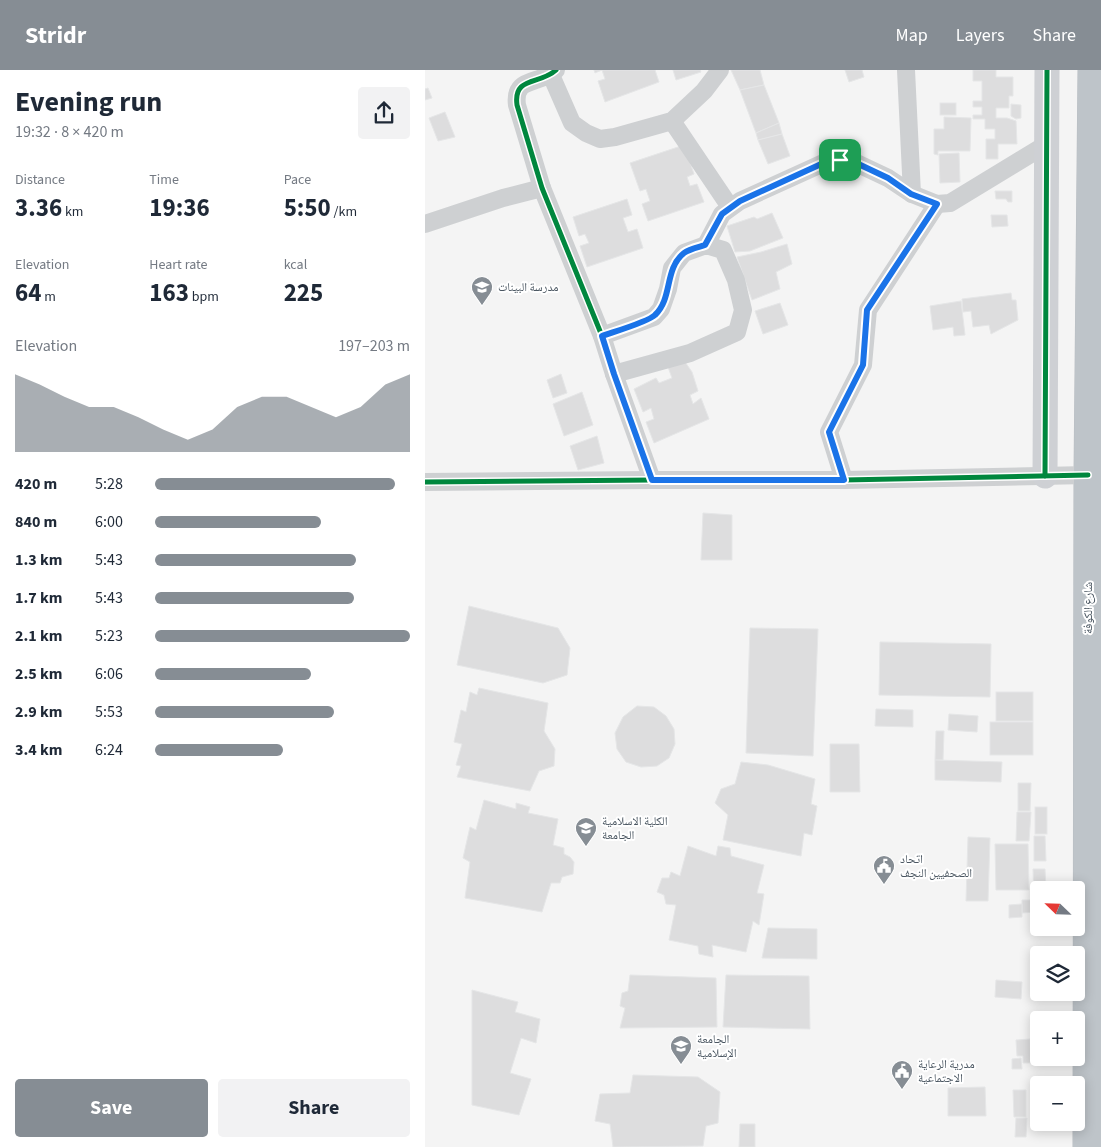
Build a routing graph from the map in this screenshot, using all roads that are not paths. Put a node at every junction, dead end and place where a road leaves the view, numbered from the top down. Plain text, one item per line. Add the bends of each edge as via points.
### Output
1 (720, 70) edge
2 (906, 70) edge
3 (1047, 70) edge
4 (1092, 70) edge
5 (553, 72) edge
6 (527, 76) edge
7 (672, 121) junction
8 (1047, 144) junction
9 (543, 188) junction
10 (911, 194) junction
11 (937, 204) junction
12 (730, 207) junction
13 (425, 224) edge
14 (705, 245) junction
15 (602, 336) junction
16 (614, 374) junction
17 (1045, 476) junction
18 (1089, 476) junction
19 (652, 480) junction
20 (844, 480) junction
21 (425, 482) edge
22 (1087, 1147) edge

1 - 7 street via 704,91
2 - 10 street
3 - 8 street
4 - 18 highway, شارع الكوفة
5 - 6 street
5 - 7 street via 572,123 586,133 601,139
6 - 9 street via 515,94
7 - 12 street
8 - 11 street via 950,203
8 - 17 street
9 - 13 street
9 - 15 street
10 - 11 street
10 - 12 street via 888,178 852,161 830,160
11 - 20 street via 867,310 863,365 829,432
12 - 14 street via 722,214
14 - 15 street via 685,253 672,268 661,309 654,317
14 - 16 street via 723,250 736,280 743,310 737,332 690,353
15 - 16 street
16 - 19 street
17 - 18 street
17 - 20 street
18 - 22 highway, شارع الكوفة
19 - 20 street
19 - 21 street

